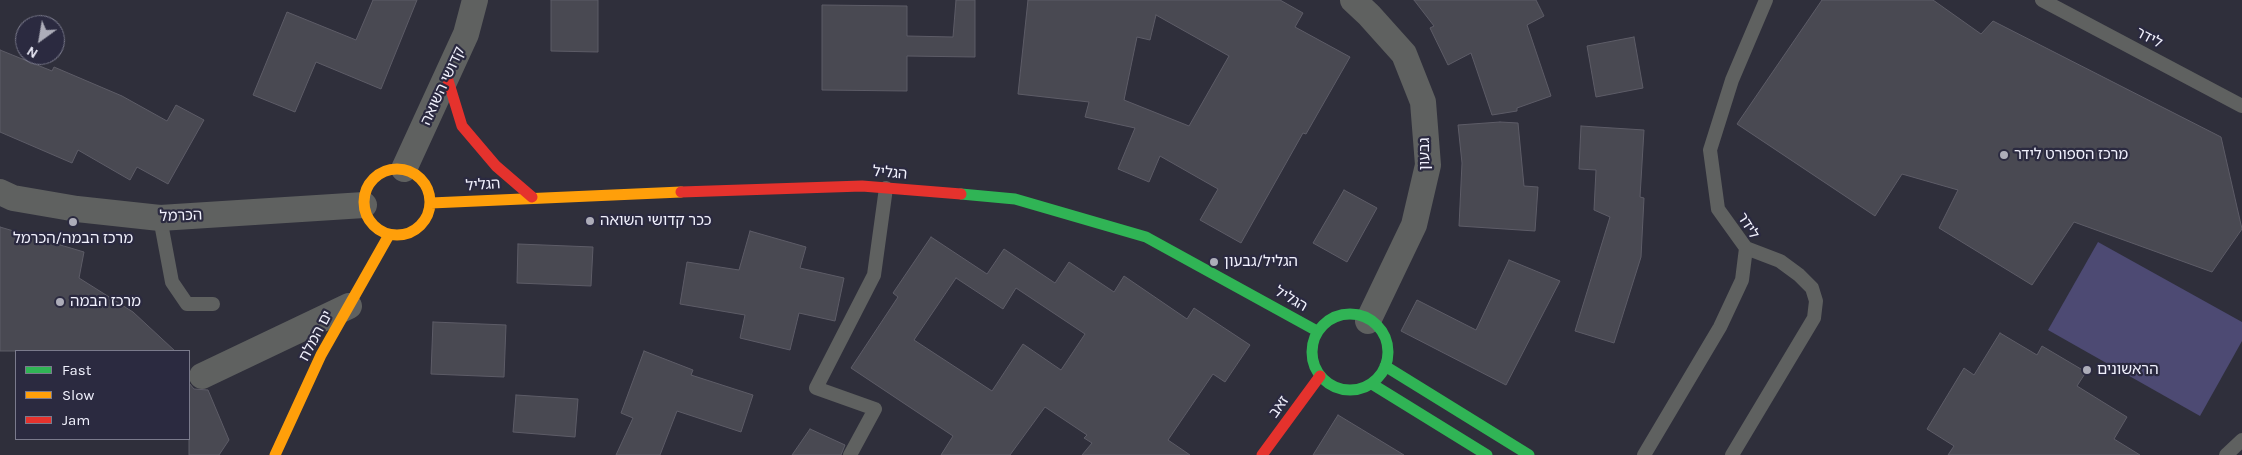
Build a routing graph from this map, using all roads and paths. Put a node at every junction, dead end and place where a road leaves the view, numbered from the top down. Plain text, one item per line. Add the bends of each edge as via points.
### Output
1 (475, 0) edge
2 (1353, 0) edge
3 (1766, 0) edge
4 (2042, 0) edge
5 (447, 77) junction
6 (2242, 106) edge
7 (404, 169) junction
8 (886, 188) junction
9 (0, 192) edge
10 (532, 197) junction
11 (431, 203) junction
12 (364, 205) junction
13 (160, 218) junction
14 (389, 235) junction
15 (1746, 248) junction
16 (213, 304) dead end
17 (349, 306) junction
18 (1368, 321) junction
19 (1317, 331) junction
20 (1385, 366) junction
21 (202, 376) dead end
22 (1320, 376) junction
23 (1372, 384) junction
24 (2242, 440) edge
25 (275, 455) edge
26 (850, 455) edge
27 (1262, 455) edge
28 (1487, 455) edge
29 (1529, 455) edge
30 (1644, 455) edge
31 (1732, 455) edge
32 (2226, 455) edge

1 - 5 street, קדושי השואה via 466,34
2 - 18 street, גבעון via 1404,54 1423,102 1428,165 1414,225
3 - 15 lane, לידר via 1732,80 1710,150 1718,209
4 - 6 lane, לידר
5 - 7 street, קדושי השואה
5 - 10 street via 462,126 496,166
7 - 11 street via 424,182 430,192
7 - 12 street via 387,171 372,180 366,189
8 - 10 street, הגליל via 862,186
8 - 19 street, הגליל via 1015,198 1146,237
8 - 26 lane via 874,275 816,388 875,409
9 - 13 street, הכרמל via 13,198 68,207
10 - 11 street, הגליל
11 - 14 street via 422,226 401,236
12 - 13 street, הכרמל
12 - 14 street via 374,226
13 - 16 lane via 172,282 187,304
14 - 17 street, ים המלח
15 - 30 lane, לידר via 1742,280 1720,327
15 - 31 lane via 1780,261 1800,275 1812,288 1816,301 1814,318
17 - 21 street
17 - 25 street, ים המלח via 321,355
18 - 19 street via 1346,314 1333,317
18 - 20 street via 1376,324 1384,335 1388,348
19 - 22 street via 1312,343 1312,357
20 - 23 street
20 - 29 street
22 - 23 street via 1342,390 1356,390
22 - 27 street, זאב
23 - 28 street
24 - 32 lane

